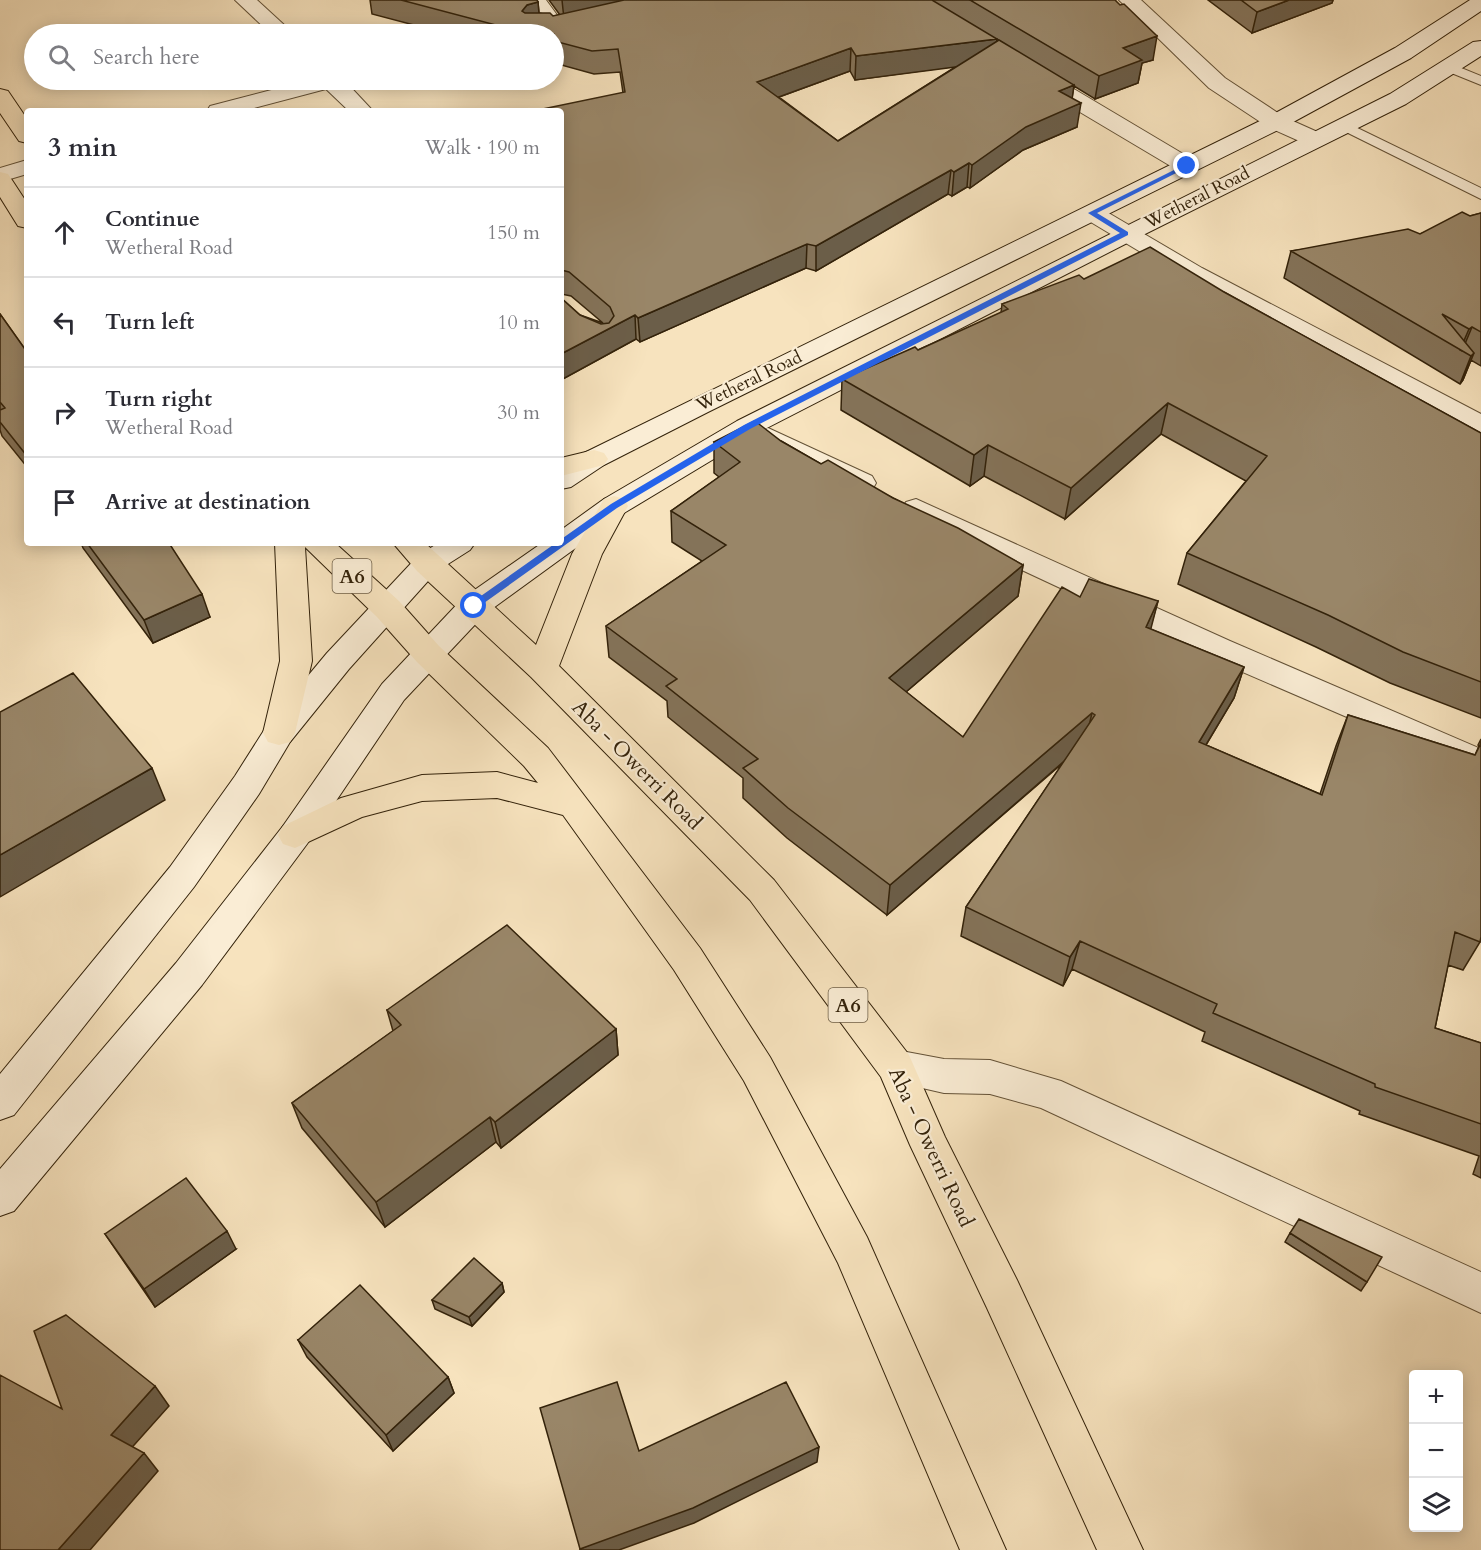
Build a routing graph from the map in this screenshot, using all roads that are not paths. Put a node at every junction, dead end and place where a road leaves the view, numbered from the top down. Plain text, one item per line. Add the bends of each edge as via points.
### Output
1 (245, 0) edge
2 (535, 0) edge
3 (1129, 0) edge
4 (1481, 2) edge
5 (272, 24) edge
6 (553, 24) edge
7 (580, 25) edge
8 (564, 29) edge
9 (1481, 47) edge
10 (1013, 62) edge
11 (1449, 67) junction
12 (1481, 81) edge
13 (295, 90) edge
14 (341, 90) edge
15 (0, 96) edge
16 (229, 108) edge
17 (359, 108) edge
18 (1276, 122) junction
19 (1343, 125) junction
20 (24, 132) edge
21 (1314, 139) junction
22 (1187, 166) junction
23 (24, 168) edge
24 (0, 177) edge
25 (1481, 194) edge
26 (1092, 213) junction
27 (24, 216) edge
28 (1125, 234) junction
29 (1481, 425) edge
30 (747, 427) junction
31 (594, 459) junction
32 (564, 466) edge
33 (564, 478) edge
34 (614, 506) junction
35 (564, 542) edge
36 (290, 546) edge
37 (320, 546) edge
38 (447, 546) edge
39 (558, 546) edge
40 (418, 553) edge
41 (474, 606) junction
42 (388, 609) junction
43 (428, 654) junction
44 (542, 669) junction
45 (279, 733) junction
46 (1481, 763) edge
47 (574, 805) junction
48 (295, 835) junction
49 (896, 1067) junction
50 (0, 1103) edge
51 (0, 1198) edge
52 (1481, 1293) edge
53 (983, 1550) edge
54 (1120, 1550) edge

1 - 5 main road
2 - 6 main road
3 - 18 main road via 1217,83
4 - 18 main road, Wetheral Road via 1403,53
7 - 8 main road
9 - 11 main road, Wetheral Road
10 - 22 main road
11 - 12 lane
11 - 19 main road, Wetheral Road via 1398,99
13 - 16 main road
14 - 17 main road
15 - 20 highway
18 - 21 main road
18 - 22 main road, Wetheral Road
19 - 21 main road, Wetheral Road
19 - 25 lane
21 - 28 main road, Wetheral Road
22 - 26 main road, Wetheral Road
23 - 24 main road
24 - 27 highway
26 - 28 main road
26 - 31 main road, Wetheral Road
28 - 29 main road
28 - 30 main road, Wetheral Road
30 - 34 main road, Wetheral Road
30 - 46 main road via 1219,649
31 - 32 highway
31 - 33 main road, Wetheral Road
34 - 35 main road, Wetheral Road
34 - 44 highway via 587,554
36 - 45 highway via 296,661
37 - 42 highway, A6
38 - 40 main road
39 - 41 main road, Wetheral Road
40 - 41 highway, Aba - Owerri Road / A6
40 - 42 main road
41 - 43 main road, Wetheral Road
41 - 44 highway, Aba - Owerri Road / A6
42 - 43 highway, A6
42 - 45 main road via 338,661
43 - 47 highway, A6 via 536,757
43 - 48 main road, Wetheral Road via 393,692
44 - 49 highway, Aba - Owerri Road / A6 via 762,890
45 - 50 main road via 182,877
47 - 48 highway via 497,785 422,788 353,807
47 - 53 highway, A6 via 687,959 757,1069 853,1251
48 - 51 main road, Wetheral Road via 189,974
49 - 52 main road via 944,1076 990,1077 1048,1093
49 - 54 highway, Aba - Owerri Road / A6

